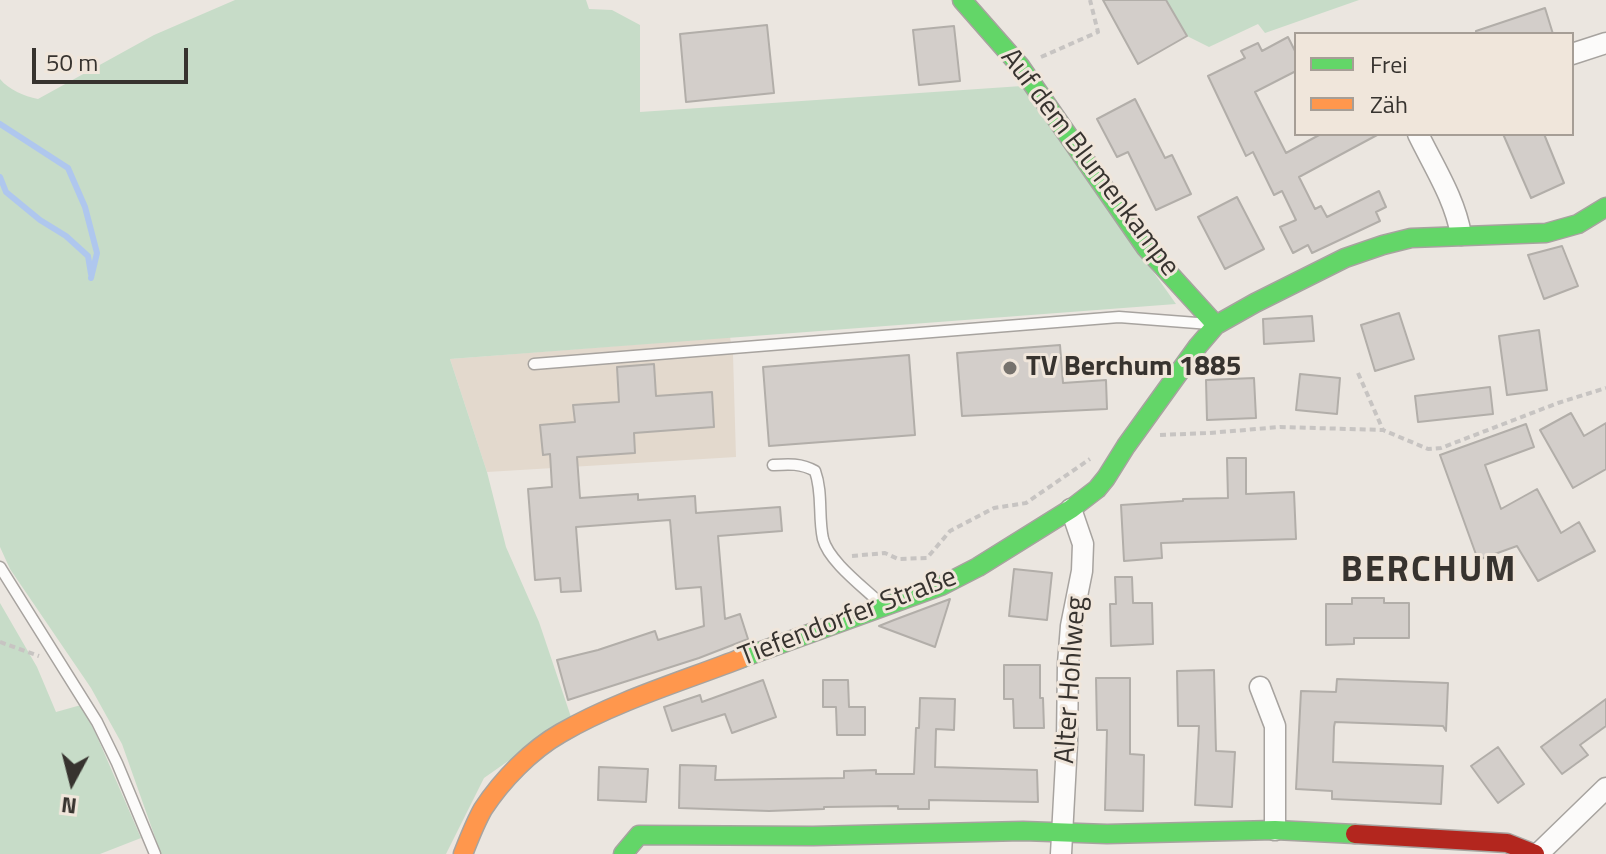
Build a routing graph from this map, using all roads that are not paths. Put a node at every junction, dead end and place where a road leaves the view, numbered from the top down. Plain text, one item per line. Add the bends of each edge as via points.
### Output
1 (962, 0) edge
2 (1606, 43) edge
3 (1574, 53) edge
4 (1419, 136) edge
5 (1606, 207) edge
6 (1461, 235) junction
7 (1216, 325) junction
8 (534, 364) dead end
9 (773, 465) dead end
10 (1071, 509) junction
11 (0, 567) edge
12 (885, 607) junction
13 (1260, 687) dead end
14 (1606, 788) edge
15 (1275, 830) junction
16 (1062, 832) junction
17 (155, 854) edge
18 (463, 854) edge
19 (623, 854) edge
20 (1061, 854) edge
21 (1537, 854) edge

1 - 7 street, Auf dem Blumenkampe via 1020,66 1146,248
2 - 3 street
4 - 6 street via 1458,216
5 - 6 street, Tiefendorfer Straße via 1568,229
6 - 7 street, Tiefendorfer Straße via 1411,238 1345,258
7 - 8 lane via 1119,317
7 - 10 street, Tiefendorfer Straße via 1097,489
9 - 12 lane via 795,464 815,471 823,540 830,554
10 - 12 street, Tiefendorfer Straße via 978,567
10 - 16 street, Alter Hohlweg via 1083,544 1068,664
11 - 17 lane via 97,722
12 - 18 street, Tiefendorfer Straße via 608,710 561,733 503,783 482,811
13 - 15 street via 1275,726
14 - 21 street
15 - 16 street
15 - 21 street via 1507,843
16 - 19 street via 639,835
16 - 20 street, Alter Hohlweg

